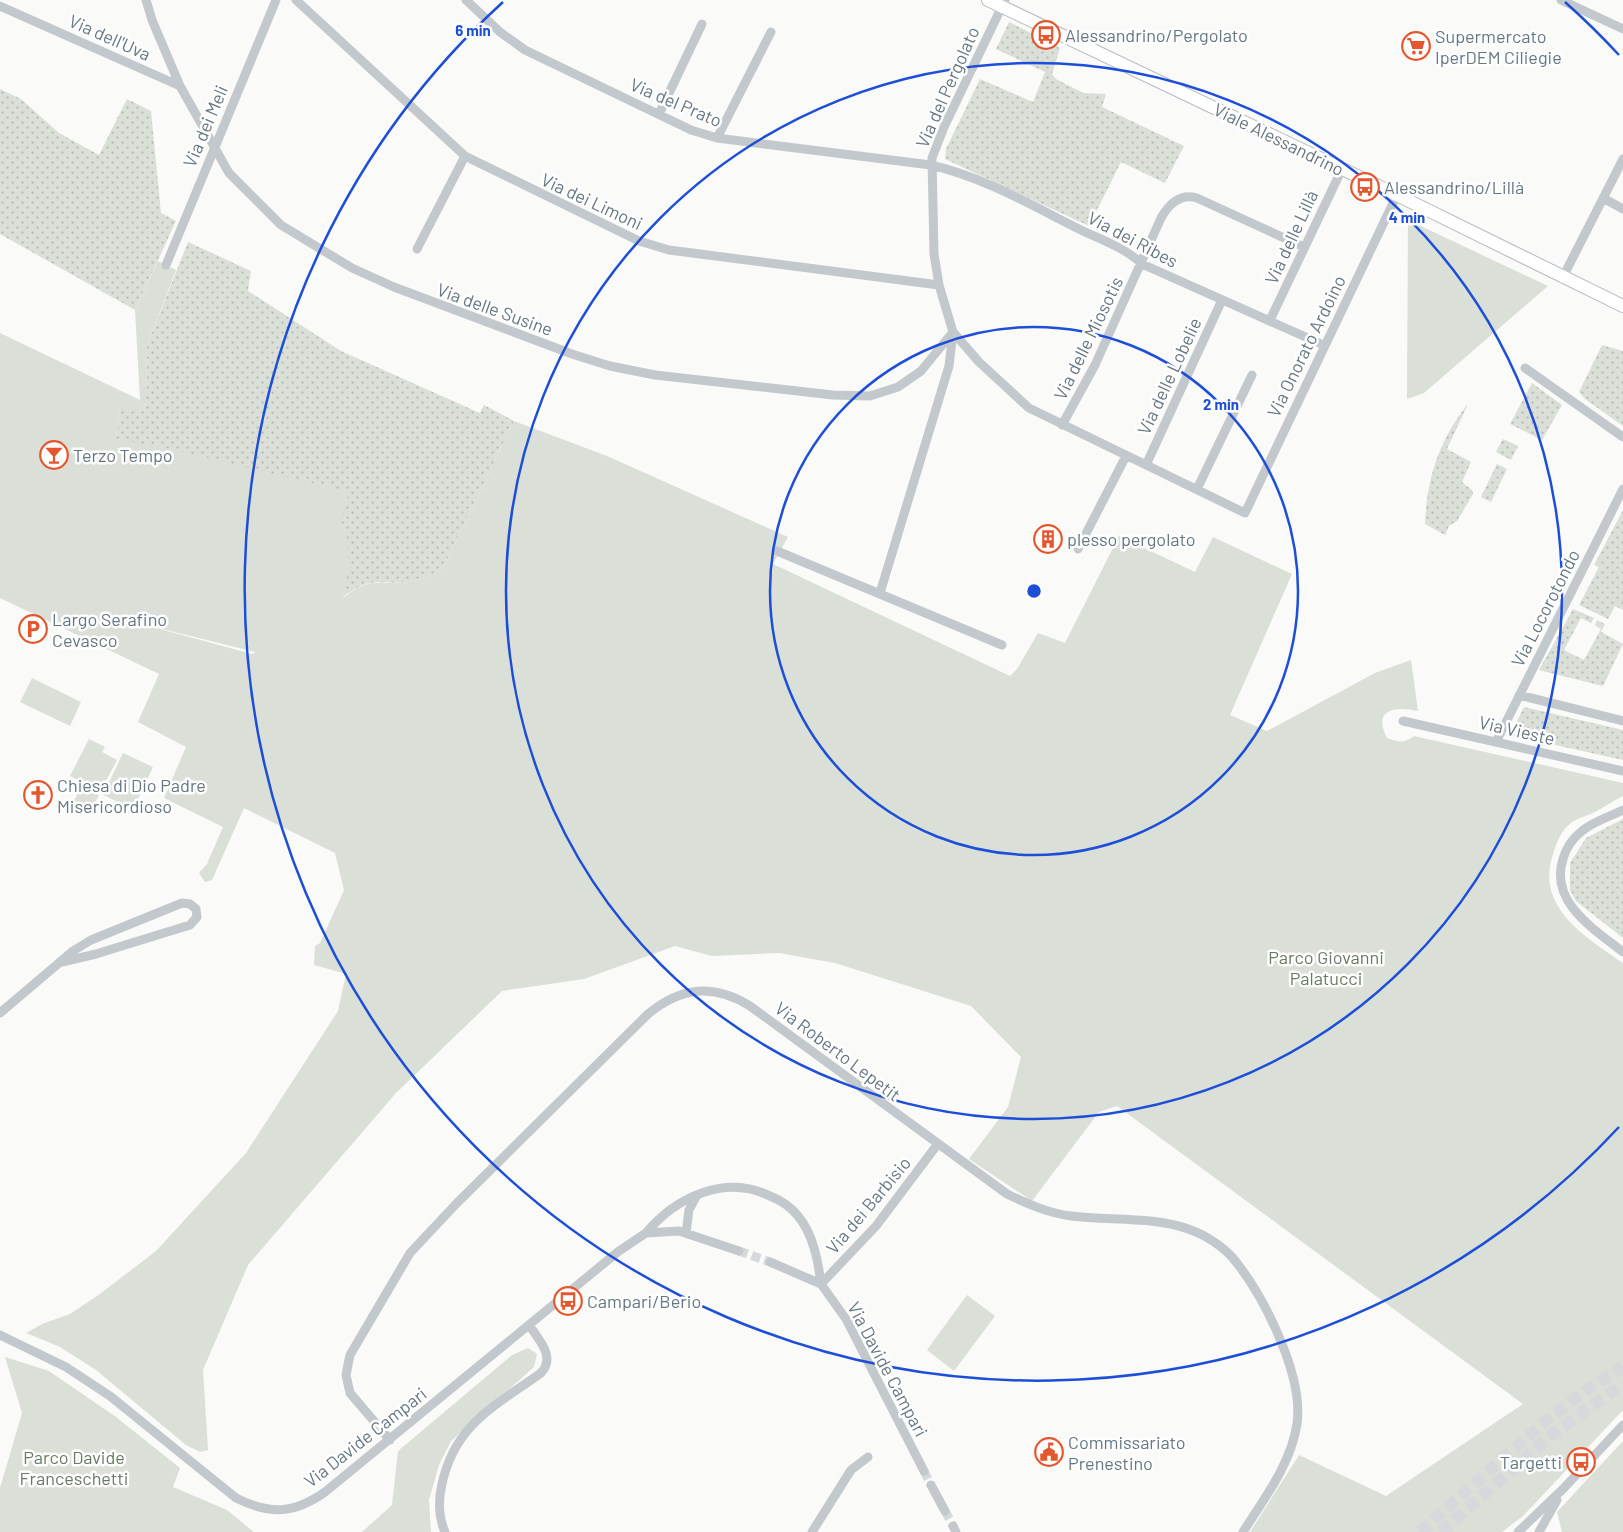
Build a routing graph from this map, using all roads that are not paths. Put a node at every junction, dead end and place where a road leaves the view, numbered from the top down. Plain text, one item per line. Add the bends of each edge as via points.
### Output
1 (146, 0) edge
2 (276, 0) edge
3 (296, 0) edge
4 (466, 0) edge
5 (988, 0) edge
6 (1561, 0) edge
7 (1003, 3) edge
8 (0, 6) edge
9 (702, 24) dead end
10 (1623, 30) edge
11 (771, 32) dead end
12 (180, 86) junction
13 (659, 114) junction
14 (717, 138) junction
15 (214, 146) junction
16 (464, 156) junction
17 (1623, 159) edge
18 (931, 166) junction
19 (1342, 169) junction
20 (1397, 195) junction
21 (1603, 198) junction
22 (1623, 209) edge
23 (1304, 247) junction
24 (417, 249) dead end
25 (1142, 264) junction
26 (166, 265) dead end
27 (1563, 276) junction
28 (939, 285) junction
29 (1222, 300) junction
30 (1623, 306) edge
31 (1270, 320) junction
32 (953, 332) junction
33 (1319, 343) dead end
34 (1525, 368) dead end
35 (1252, 374) dead end
36 (1062, 425) junction
37 (1623, 437) edge
38 (1126, 456) junction
39 (1146, 465) junction
40 (1197, 489) junction
41 (1623, 489) edge
42 (1245, 512) joint
43 (1078, 549) dead end
44 (777, 551) dead end
45 (880, 593) junction
46 (1002, 645) dead end
47 (1519, 695) junction
48 (1402, 721) dead end
49 (1623, 721) edge
50 (1496, 742) junction
51 (1623, 771) edge
52 (1623, 810) edge
53 (1623, 952) edge
54 (62, 962) junction
55 (0, 1013) edge
56 (937, 1145) junction
57 (697, 1195) junction
58 (646, 1233) junction
59 (686, 1233) junction
60 (739, 1251) tunnel mouth
61 (770, 1262) tunnel mouth
62 (821, 1284) junction
63 (529, 1325) junction
64 (0, 1335) edge
65 (0, 1339) edge
66 (10, 1340) junction
67 (1623, 1425) edge
68 (390, 1440) junction
69 (868, 1457) dead end
70 (924, 1471) tunnel mouth
71 (931, 1485) tunnel mouth
72 (1563, 1488) junction
73 (945, 1511) tunnel mouth
74 (1528, 1523) junction
75 (1540, 1530) edge
76 (445, 1532) edge
77 (812, 1532) edge
78 (1243, 1532) edge
79 (1518, 1532) edge

1 - 12 street, Via delle Susine
2 - 15 street, Via dei Meli
3 - 16 street, Via dei Limoni
4 - 13 street, Via del Prato via 525,50
5 - 7 street, Viale Alessandrino
6 - 10 street
7 - 18 street, Via del Pergolato via 944,127
7 - 19 street, Viale Alessandrino
8 - 12 street, Via dell'Uva
9 - 13 street
11 - 14 street
12 - 15 street, Via delle Susine
13 - 14 street, Via del Prato via 691,130
14 - 18 street, Via del Prato
15 - 26 street, Via dei Meli
15 - 32 street, Via delle Susine via 229,173 282,225 344,264 429,301 610,366 655,375 795,392 870,396 898,387 913,377 930,362
16 - 24 street
16 - 28 street, Via dei Limoni via 655,248
17 - 21 street
18 - 25 street, Via dei Ribes via 956,171 990,185 1135,257
18 - 28 street, Via del Pergolato via 934,254
19 - 20 street, Viale Alessandrino
19 - 23 street, Via delle Lillà
20 - 27 street, Viale Alessandrino
20 - 42 street, Via Onorato Ardoino
21 - 22 street
21 - 27 street
23 - 25 street, Via delle Miosotis via 1201,199 1186,196 1163,214
23 - 31 street, Via delle Lillà
25 - 29 street, Via dei Ribes
25 - 36 street, Via delle Miosotis via 1095,365
27 - 30 street, Viale Alessandrino
28 - 32 street, Via del Pergolato
29 - 31 street, Via dei Ribes
29 - 39 street, Via delle Lobelie
31 - 33 street, Via dei Ribes
32 - 36 street, Via del Pergolato via 1019,401
32 - 45 street via 950,366
34 - 37 street
35 - 40 street
36 - 38 street, Via del Pergolato
38 - 39 street, Via del Pergolato
38 - 43 street
39 - 40 street, Via del Pergolato
40 - 42 street, Via del Pergolato
41 - 47 street, Via Locorotondo
44 - 45 street
45 - 46 street
47 - 49 street
47 - 50 street, Via Locorotondo
48 - 50 street, Via Vieste
50 - 51 street, Via Vieste
52 - 53 street via 1591,824 1576,836 1564,856 1559,879 1563,895 1572,909
54 - 54 street via 190,925 197,917 196,909 182,903 135,921 91,940
54 - 55 street
56 - 62 street, Via dei Barbisio via 876,1226
56 - 68 street, Via Roberto Lepetit via 738,998 702,991 678,994 668,999 648,1014 457,1203 410,1253 397,1272 350,1356 346,1375 350,1393
56 - 78 street, Via Roberto Lepetit via 1007,1194 1048,1212 1163,1222 1208,1238 1232,1256 1256,1294 1289,1359 1295,1384 1297,1423 1286,1461
57 - 58 street, Via Davide Campari via 660,1216
57 - 59 street via 688,1210
57 - 62 street, Via Davide Campari via 734,1186 754,1188 787,1206 806,1228 814,1247
58 - 59 street
58 - 63 street, Via Davide Campari via 619,1251
59 - 60 street
61 - 62 street
62 - 70 street, Via Davide Campari via 846,1319
63 - 68 street, Via Davide Campari
63 - 76 street via 548,1355 547,1365 541,1373 474,1422 456,1444 440,1494 439,1519
64 - 66 street, Via Davide Campari
65 - 66 street
66 - 68 street, Via Davide Campari via 66,1367 110,1396 226,1491 256,1507 282,1510 314,1499
67 - 72 street
69 - 77 street via 851,1470
71 - 73 street
72 - 74 street
72 - 75 street
74 - 75 street
74 - 79 street

